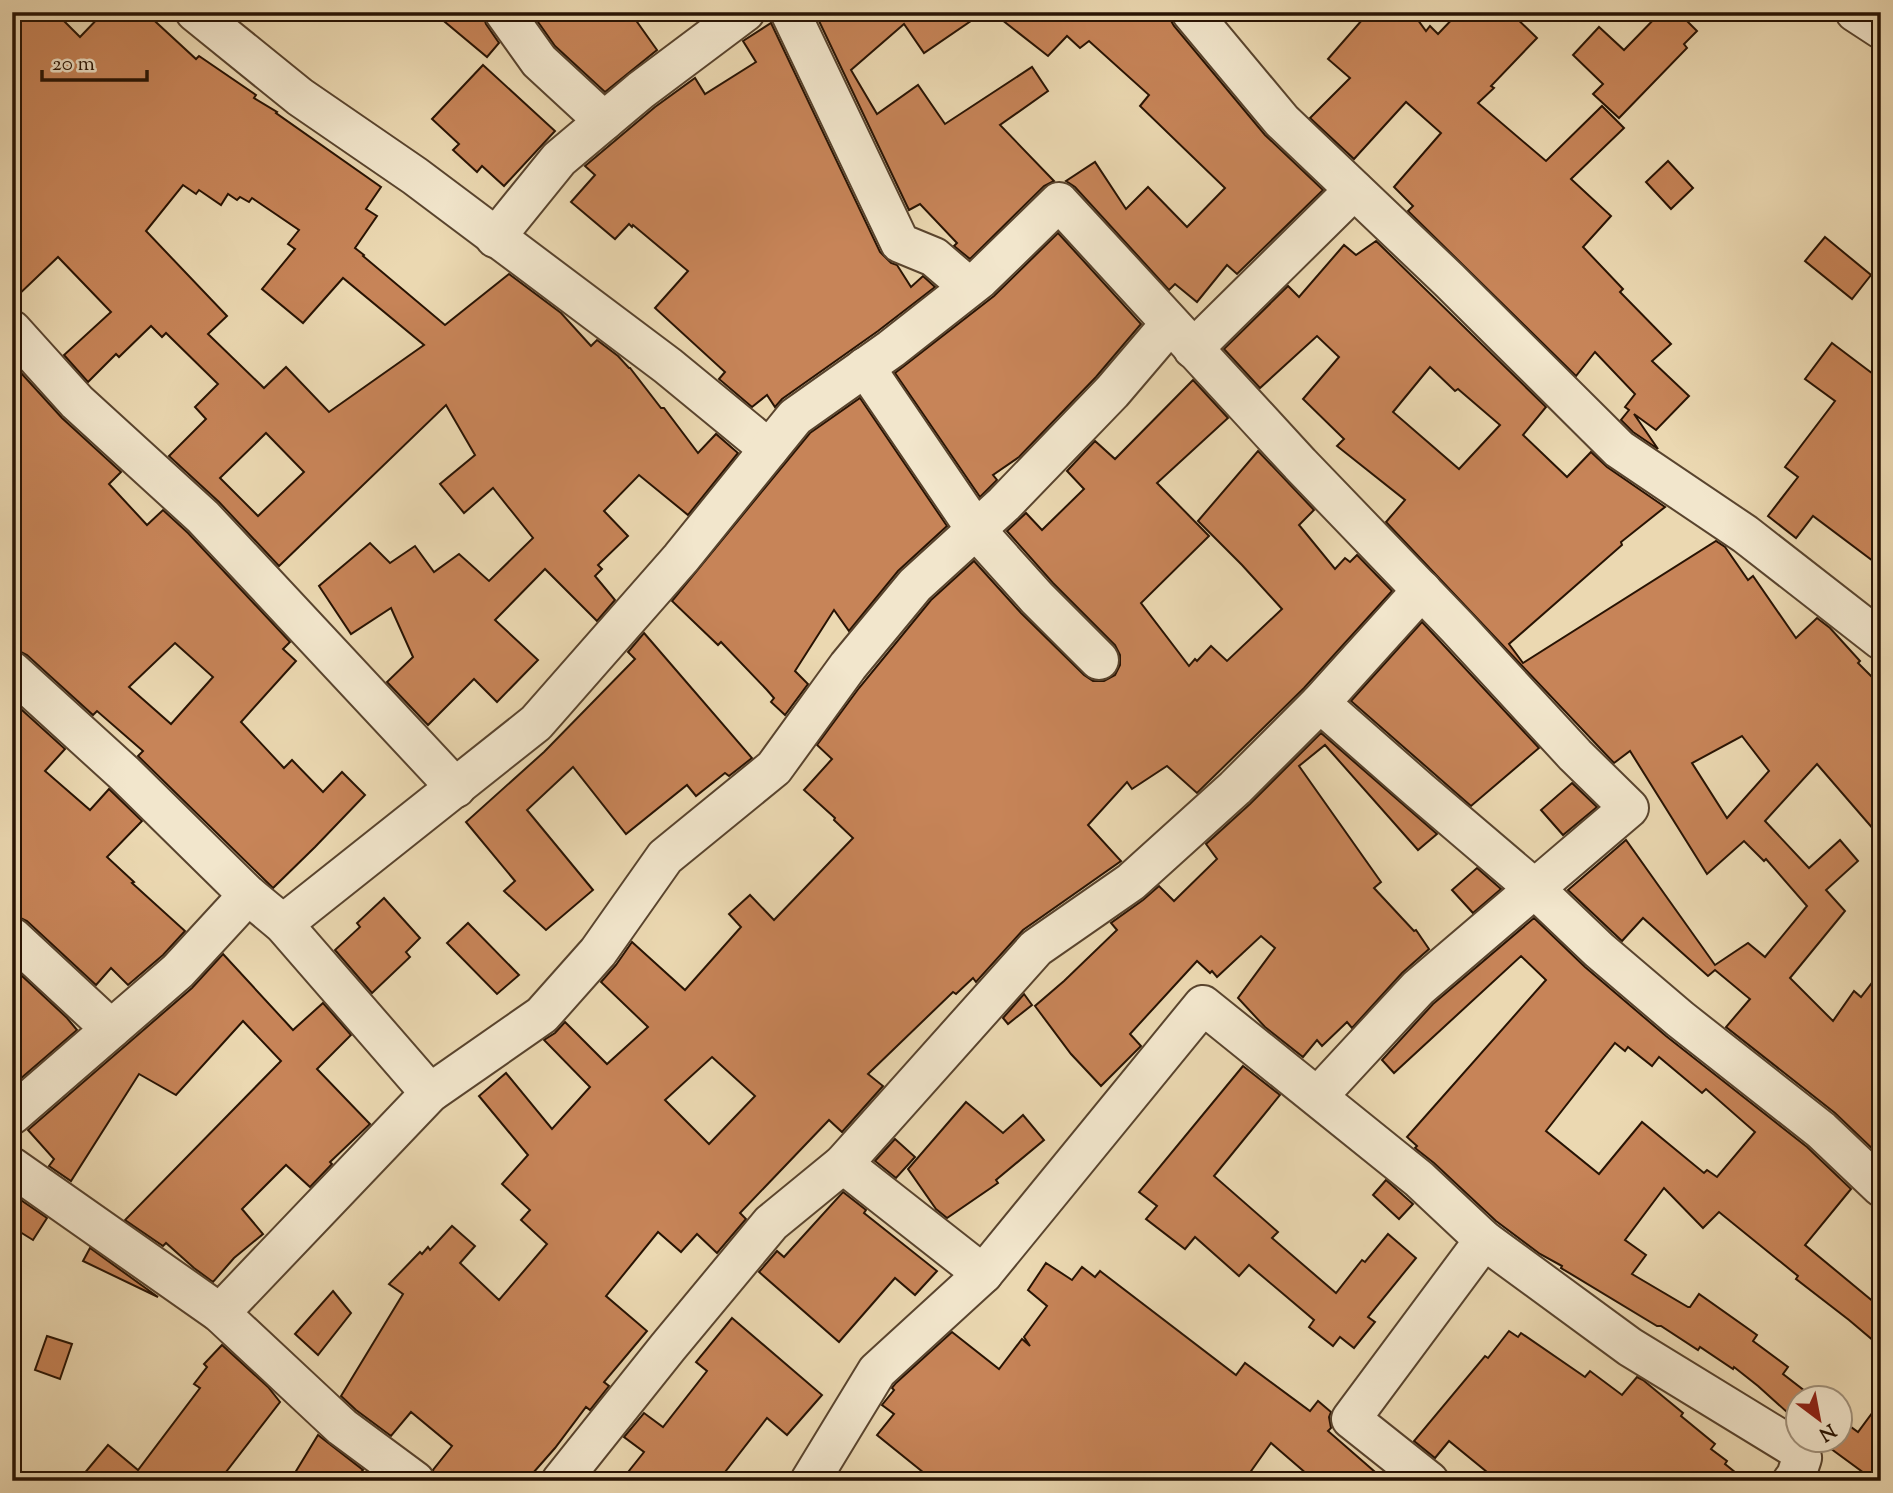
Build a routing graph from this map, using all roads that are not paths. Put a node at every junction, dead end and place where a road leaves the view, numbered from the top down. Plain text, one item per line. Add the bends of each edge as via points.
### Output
1 (195, 12) edge
2 (504, 12) edge
3 (745, 12) edge
4 (789, 12) edge
5 (1191, 12) edge
6 (1855, 12) edge
7 (1881, 29) edge
8 (604, 121) junction
9 (1354, 190) junction
10 (495, 237) junction
11 (969, 287) junction
12 (12, 330) edge
13 (1181, 336) junction
14 (865, 368) junction
15 (769, 449) junction
16 (976, 530) junction
17 (1422, 590) junction
18 (1881, 639) edge
19 (1099, 660) dead end
20 (12, 671) edge
21 (1320, 703) junction
22 (456, 788) junction
23 (1534, 888) junction
24 (248, 895) junction
25 (283, 924) junction
26 (12, 937) edge
27 (111, 1029) junction
28 (430, 1093) junction
29 (1318, 1096) junction
30 (12, 1115) edge
31 (843, 1164) junction
32 (12, 1167) edge
33 (1881, 1187) edge
34 (1484, 1240) junction
35 (983, 1274) junction
36 (219, 1313) junction
37 (415, 1481) edge
38 (561, 1481) edge
39 (810, 1481) edge
40 (1429, 1481) edge
41 (1792, 1481) edge

1 - 10 street via 300,97
2 - 8 street via 539,61
3 - 8 street
4 - 11 street via 900,243 934,257
5 - 9 street via 1282,121
6 - 7 street
8 - 10 street via 559,159
9 - 13 street
9 - 18 street via 1619,449 1745,534
10 - 15 street via 668,366
11 - 13 street via 1059,202
11 - 14 street
12 - 22 street via 77,402 203,517
13 - 16 street via 1112,392
13 - 17 street
14 - 15 street via 795,417
14 - 16 street
15 - 22 street via 681,558 536,723
16 - 19 street
16 - 28 street via 915,586 774,768 665,857 598,952 542,1015
17 - 21 street
17 - 23 street via 1629,808
20 - 24 street
21 - 23 street
21 - 31 street via 1235,788 1130,882 1036,948
22 - 25 street
23 - 29 street via 1418,988
23 - 33 street via 1599,950 1821,1130
24 - 25 street
24 - 27 street via 178,971
25 - 28 street
26 - 27 street
27 - 30 street
28 - 36 street
29 - 34 street
29 - 35 street via 1203,1005
31 - 35 street
31 - 38 street via 771,1223
32 - 36 street
34 - 40 street via 1351,1419
34 - 41 street via 1630,1347 1794,1448 1802,1458
35 - 39 street via 877,1371
36 - 37 street via 342,1427

